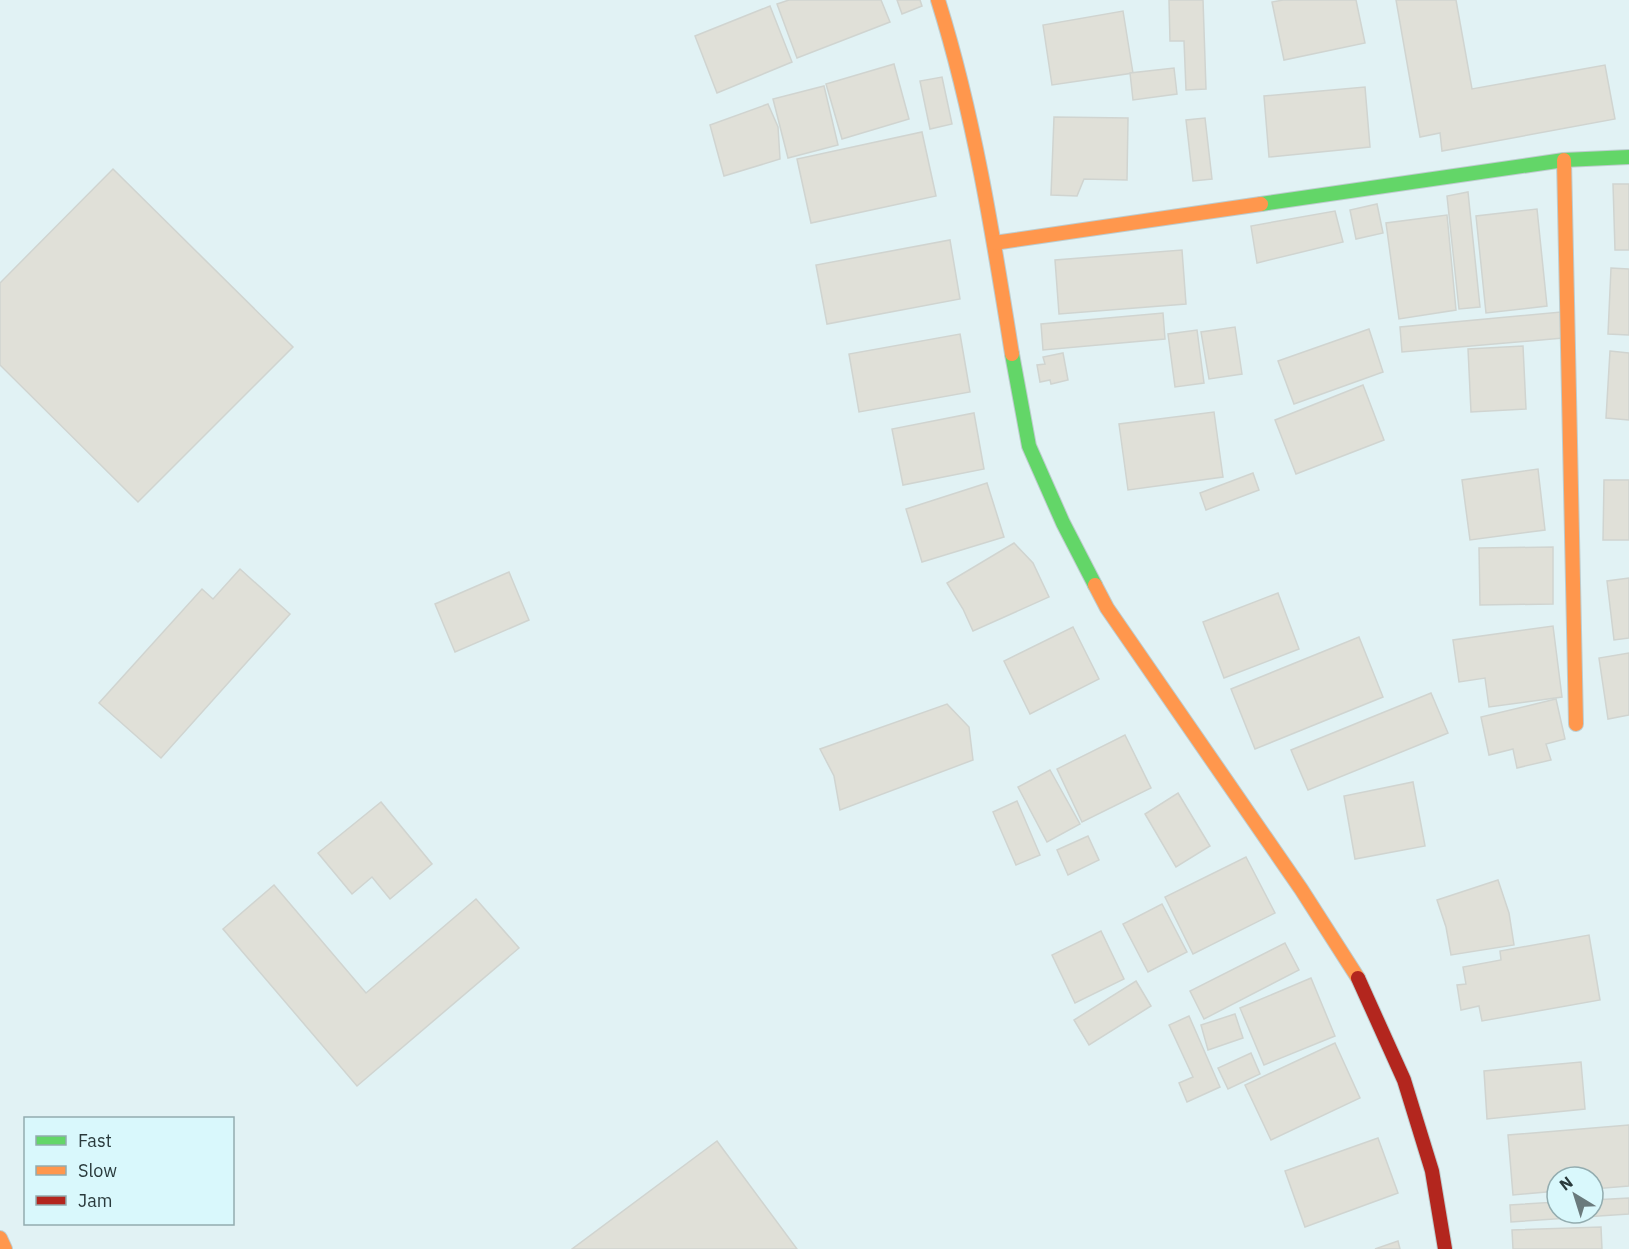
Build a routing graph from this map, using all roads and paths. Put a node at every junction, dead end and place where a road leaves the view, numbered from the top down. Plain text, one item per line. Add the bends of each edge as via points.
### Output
1 (938, 0) edge
2 (1629, 157) edge
3 (1564, 160) junction
4 (994, 243) junction
5 (1576, 724) dead end
6 (0, 1238) edge
7 (5, 1249) edge
8 (1444, 1249) edge

1 - 4 street via 955,54
2 - 3 street
3 - 4 street
3 - 5 street
4 - 8 street via 1029,446 1063,523 1107,608 1288,870 1362,985 1404,1080 1432,1171
6 - 7 street

